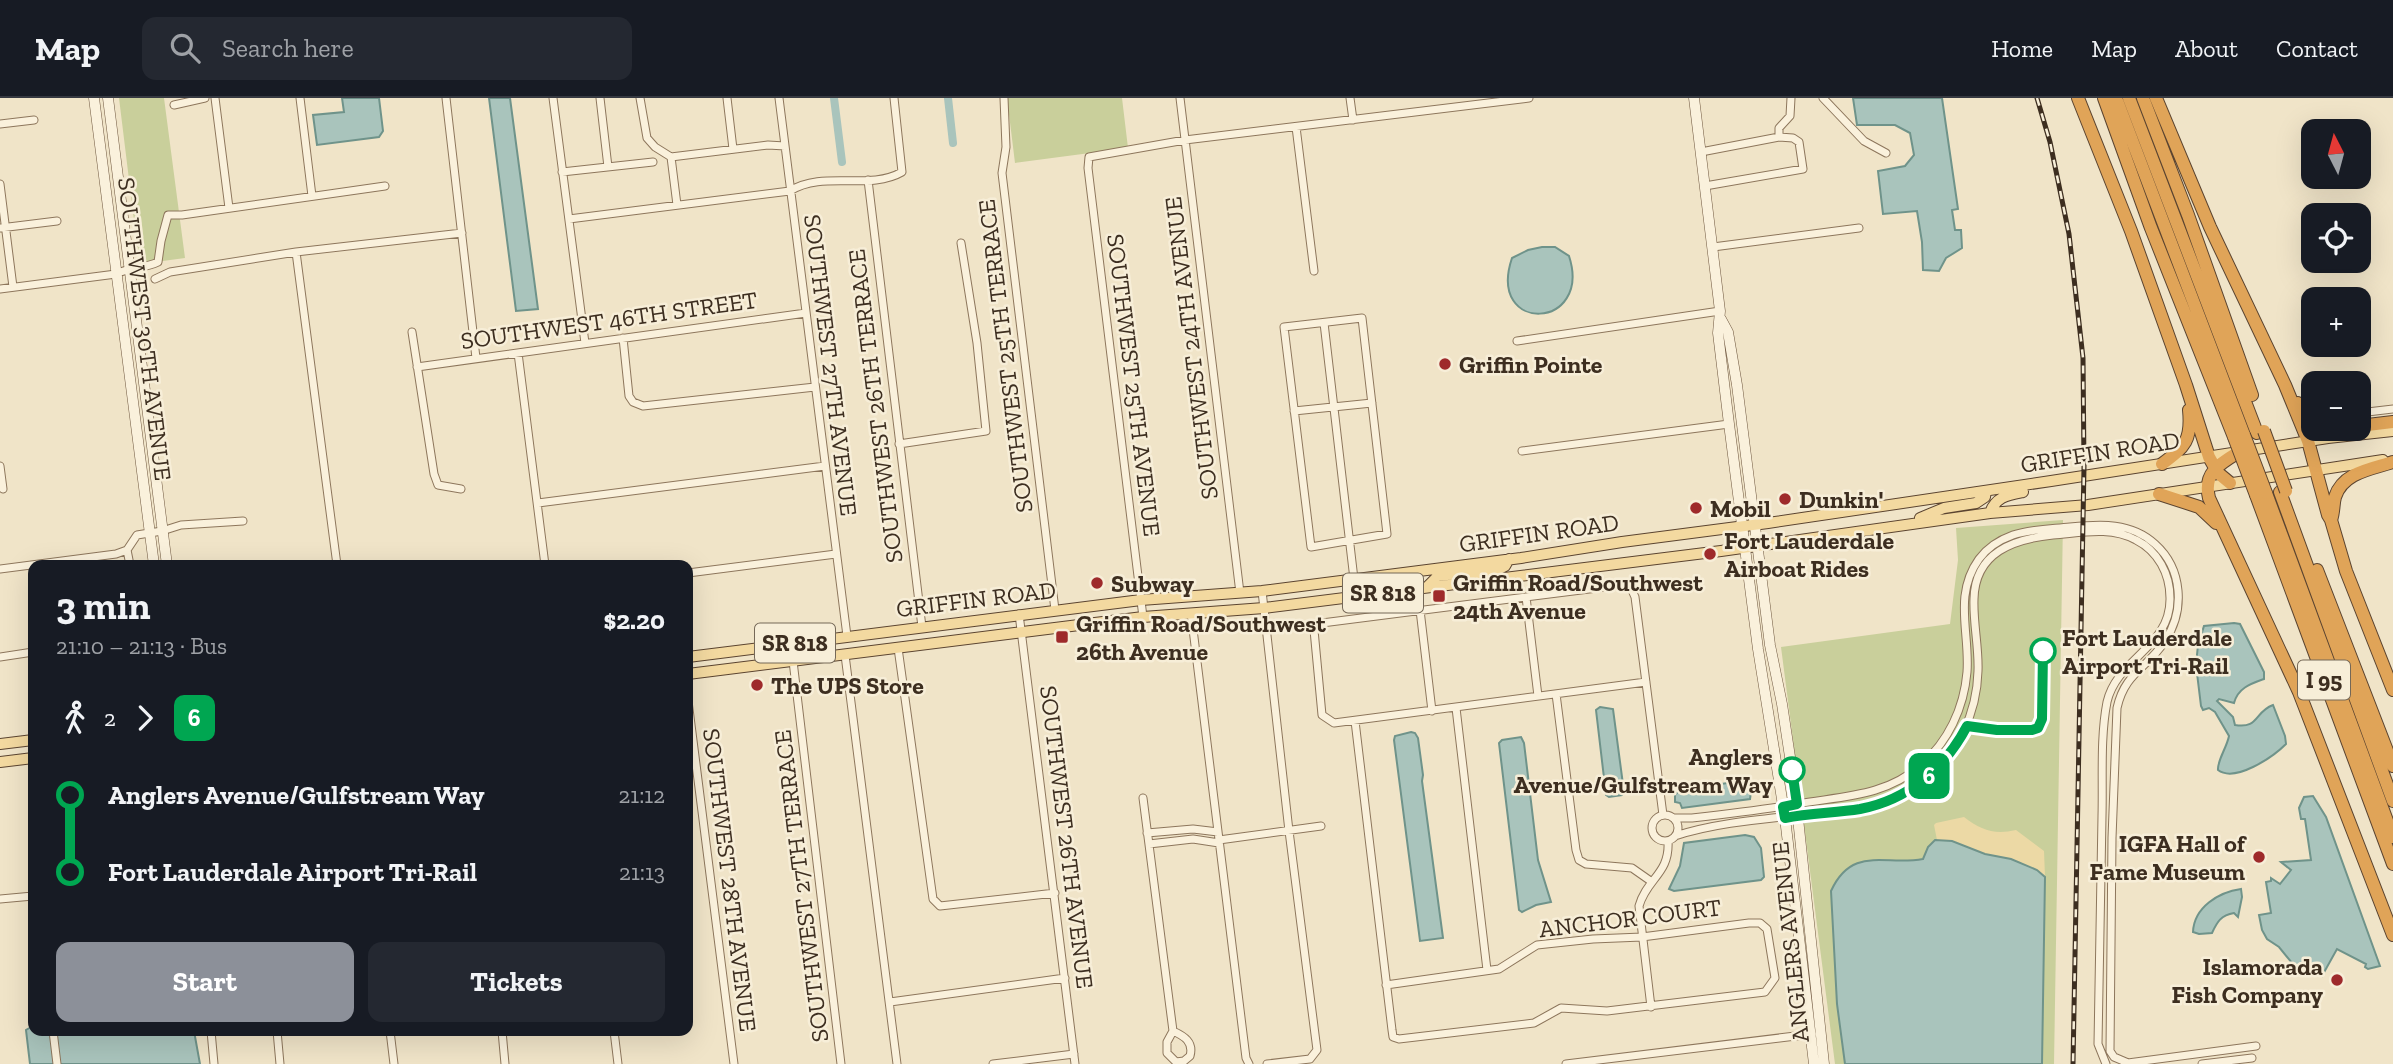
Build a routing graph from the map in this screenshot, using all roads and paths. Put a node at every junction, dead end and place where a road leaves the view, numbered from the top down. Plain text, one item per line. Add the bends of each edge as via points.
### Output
1 (94, 98) edge
2 (108, 98) edge
3 (205, 98) edge
4 (215, 98) edge
5 (300, 98) edge
6 (446, 98) edge
7 (552, 98) edge
8 (600, 98) edge
9 (640, 98) edge
10 (727, 98) edge
11 (779, 98) edge
12 (894, 98) edge
13 (1004, 98) edge
14 (1180, 98) edge
15 (1350, 98) edge
16 (1528, 98) edge
17 (1694, 98) edge
18 (1791, 98) edge
19 (1824, 98) edge
20 (2078, 98) edge
21 (2104, 98) edge
22 (2116, 98) edge
23 (2129, 98) edge
24 (2143, 98) edge
25 (2156, 98) edge
26 (174, 106) dead end
27 (34, 120) dead end
28 (1353, 120) junction
29 (0, 124) edge
30 (1296, 127) junction
31 (1779, 137) junction
32 (1185, 140) junction
33 (785, 146) junction
34 (733, 149) junction
35 (1700, 152) junction
36 (1886, 153) dead end
37 (671, 157) junction
38 (653, 162) dead end
39 (608, 167) junction
40 (562, 172) junction
41 (867, 180) junction
42 (0, 184) edge
43 (385, 186) dead end
44 (1705, 186) junction
45 (790, 191) junction
46 (312, 196) junction
47 (677, 205) junction
48 (229, 208) junction
49 (569, 219) junction
50 (57, 221) dead end
51 (3, 228) edge
52 (1859, 228) dead end
53 (462, 233) junction
54 (961, 243) dead end
55 (1713, 247) junction
56 (296, 252) junction
57 (128, 267) junction
58 (1314, 271) dead end
59 (116, 274) junction
60 (156, 279) dead end
61 (12, 287) junction
62 (0, 289) edge
63 (806, 313) junction
64 (1721, 315) junction
65 (1324, 323) junction
66 (412, 332) dead end
67 (622, 338) junction
68 (1517, 341) dead end
69 (585, 343) junction
70 (518, 353) junction
71 (476, 358) junction
72 (417, 367) junction
73 (2186, 385) junction
74 (815, 387) junction
75 (2290, 397) junction
76 (1372, 403) junction
77 (1333, 407) junction
78 (2301, 408) edge
79 (2393, 410) edge
80 (1294, 411) junction
81 (2371, 412) edge
82 (2393, 422) edge
83 (1729, 425) junction
84 (2371, 425) edge
85 (2393, 431) edge
86 (2250, 434) junction
87 (2308, 442) junction
88 (899, 444) junction
89 (1522, 451) dead end
90 (2239, 452) joint
91 (2393, 460) edge
92 (2212, 463) junction
93 (2162, 464) junction
94 (0, 466) edge
95 (825, 466) junction
96 (2316, 472) junction
97 (2051, 481) junction
98 (2230, 483) junction
99 (2207, 487) junction
100 (3, 489) dead end
101 (461, 489) dead end
102 (1986, 491) junction
103 (2283, 491) junction
104 (2159, 494) junction
105 (2261, 494) junction
106 (538, 503) junction
107 (1990, 513) junction
108 (2331, 520) junction
109 (243, 521) dead end
110 (1756, 524) junction
111 (1905, 525) junction
112 (1742, 526) junction
113 (162, 531) junction
114 (150, 533) junction
115 (2225, 534) junction
116 (1350, 540) junction
117 (1757, 546) junction
118 (1745, 548) junction
119 (127, 550) junction
120 (836, 554) junction
121 (1509, 559) junction
122 (70, 560) edge
123 (129, 560) edge
124 (153, 560) edge
125 (166, 560) edge
126 (336, 560) edge
127 (544, 560) edge
128 (28, 565) edge
129 (0, 569) edge
130 (1419, 571) junction
131 (693, 572) edge
132 (1354, 579) junction
133 (1427, 587) junction
134 (1262, 591) junction
135 (1240, 593) junction
136 (1354, 597) junction
137 (1525, 597) junction
138 (1141, 600) junction
139 (1264, 608) junction
140 (1055, 610) junction
141 (1420, 610) junction
142 (1191, 613) junction
143 (1019, 614) junction
144 (1143, 617) junction
145 (922, 627) junction
146 (1021, 632) junction
147 (874, 633) junction
148 (847, 636) junction
149 (898, 648) junction
150 (28, 653) edge
151 (845, 655) junction
152 (693, 656) edge
153 (0, 657) edge
154 (819, 658) junction
155 (793, 661) junction
156 (693, 673) edge
157 (1646, 682) junction
158 (2393, 690) edge
159 (1556, 694) junction
160 (1538, 696) junction
161 (1456, 708) junction
162 (1432, 711) junction
163 (1355, 721) junction
164 (693, 740) edge
165 (28, 741) edge
166 (0, 744) edge
167 (28, 759) edge
168 (0, 762) edge
169 (2393, 766) edge
170 (1143, 798) dead end
171 (2393, 801) edge
172 (1797, 804) junction
173 (1784, 813) junction
174 (1724, 814) junction
175 (1663, 815) junction
176 (1798, 816) junction
177 (1674, 818) junction
178 (1698, 818) junction
179 (1321, 826) dead end
180 (1725, 826) junction
181 (1173, 831) junction
182 (1289, 831) junction
183 (1700, 831) junction
184 (1147, 834) junction
185 (1675, 836) junction
186 (2393, 837) edge
187 (1219, 838) junction
188 (1174, 841) junction
189 (1668, 841) junction
190 (1149, 844) junction
191 (2393, 864) edge
192 (1652, 882) junction
193 (1055, 893) junction
194 (28, 896) edge
195 (0, 899) edge
196 (2393, 935) edge
197 (1642, 937) junction
198 (1487, 970) junction
199 (1065, 978) junction
200 (1386, 985) junction
201 (890, 1002) junction
202 (1651, 1006) junction
203 (1173, 1031) dead end
204 (1815, 1034) junction
205 (54, 1036) edge
206 (211, 1036) edge
207 (277, 1036) edge
208 (391, 1036) edge
209 (502, 1036) edge
210 (615, 1036) edge
211 (2256, 1046) dead end
212 (1074, 1054) junction
213 (2252, 1058) dead end
214 (2156, 1062) edge
215 (57, 1064) edge
216 (214, 1064) edge
217 (280, 1064) edge
218 (394, 1064) edge
219 (505, 1064) edge
220 (618, 1064) edge
221 (734, 1064) edge
222 (841, 1064) edge
223 (897, 1064) edge
224 (993, 1064) edge
225 (1075, 1064) edge
226 (1249, 1064) edge
227 (1267, 1064) edge
228 (1566, 1064) edge
229 (1814, 1064) edge
230 (1824, 1064) edge
231 (2106, 1064) edge
232 (2203, 1064) edge

1 - 59 street, SOUTHWEST 30TH AVENUE
2 - 57 street, SOUTHWEST 30TH AVENUE
3 - 26 street
4 - 48 street
5 - 46 street
6 - 53 street
7 - 40 street
8 - 39 street
9 - 37 street via 647,138
10 - 34 street
11 - 33 street, SOUTHWEST 27TH AVENUE
12 - 41 street via 902,172
13 - 140 street, SOUTHWEST 25TH TERRACE via 1002,173
14 - 32 street, SOUTHWEST 24TH AVENUE
15 - 28 street
16 - 28 street
17 - 35 street
18 - 31 street via 1790,116 1779,128
19 - 36 street via 1864,141
20 - 73 highway
21 - 86 highway, I 95 via 2151,228
22 - 86 highway
23 - 86 highway
24 - 86 highway, I 95 via 2188,215
25 - 75 highway
27 - 29 street
28 - 30 street
30 - 32 street
30 - 58 street
31 - 35 street
31 - 44 street via 1799,142 1803,169
32 - 135 street, SOUTHWEST 24TH AVENUE
32 - 138 street, SOUTHWEST 25TH AVENUE via 1089,157
33 - 34 street
33 - 45 street, SOUTHWEST 27TH AVENUE
34 - 37 street
35 - 44 street
37 - 47 street
38 - 39 street
39 - 40 street
40 - 49 street
41 - 45 street via 801,184
41 - 88 street, SOUTHWEST 26TH TERRACE
42 - 51 street
43 - 46 street
44 - 55 street
45 - 47 street
45 - 63 street, SOUTHWEST 27TH AVENUE
46 - 48 street
47 - 49 street
48 - 57 street via 168,215 158,262
49 - 69 street
50 - 51 street
51 - 61 street
52 - 55 street
53 - 56 street
53 - 71 street
54 - 88 street via 986,431
55 - 64 street
56 - 60 street via 170,272
56 - 126 street
57 - 59 street
57 - 113 street, SOUTHWEST 30TH AVENUE
59 - 61 street
59 - 114 street, SOUTHWEST 30TH AVENUE
61 - 62 street
63 - 67 street, SOUTHWEST 46TH STREET
63 - 74 street, SOUTHWEST 27TH AVENUE
64 - 68 street
64 - 83 street, ANGLERS AVENUE via 1718,333
64 - 110 street, ANGLERS AVENUE via 1728,332
65 - 76 street via 1362,318
65 - 77 street
65 - 80 street via 1284,327
66 - 72 street
67 - 69 street, SOUTHWEST 46TH STREET
67 - 74 street via 629,396 643,406
69 - 70 street, SOUTHWEST 46TH STREET
70 - 71 street, SOUTHWEST 46TH STREET
70 - 106 street
71 - 72 street, SOUTHWEST 46TH STREET
72 - 101 street via 434,474 438,485
73 - 92 highway
73 - 93 highway via 2189,433 2177,454
74 - 95 street, SOUTHWEST 27TH AVENUE
75 - 78 highway
75 - 87 highway
76 - 77 street
76 - 116 street via 1387,534
77 - 80 street
77 - 116 street
79 - 81 street
80 - 116 street via 1311,547
82 - 84 highway
83 - 89 street
83 - 112 street, ANGLERS AVENUE
85 - 87 main road
86 - 103 highway, I 95, bridge
86 - 105 highway, I 95, bridge
87 - 90 main road
87 - 96 highway
88 - 145 street, SOUTHWEST 26TH TERRACE
90 - 92 highway
91 - 96 main road, GRIFFIN ROAD / SR 818
91 - 108 highway via 2344,482
92 - 93 main road, GRIFFIN ROAD / SR 818
92 - 98 highway
92 - 99 highway
93 - 97 main road, GRIFFIN ROAD / SR 818
94 - 100 street
95 - 106 street
95 - 120 street, SOUTHWEST 27TH AVENUE
96 - 98 main road, GRIFFIN ROAD / SR 818
96 - 108 highway
97 - 102 main road, GRIFFIN ROAD / SR 818
97 - 107 main road via 2039,490 1998,499
98 - 99 main road, GRIFFIN ROAD / SR 818
99 - 104 main road, GRIFFIN ROAD / SR 818
99 - 115 highway
102 - 110 main road, GRIFFIN ROAD / SR 818
102 - 111 main road via 1976,503 1944,509
103 - 169 highway, I 95
103 - 171 highway
104 - 107 main road, GRIFFIN ROAD / SR 818
104 - 115 highway via 2198,506
105 - 186 highway
105 - 191 highway, I 95
106 - 127 street
107 - 111 main road, GRIFFIN ROAD / SR 818
108 - 158 highway
109 - 113 street via 181,525
110 - 112 main road, GRIFFIN ROAD / SR 818
110 - 117 street, ANGLERS AVENUE
111 - 117 main road, GRIFFIN ROAD / SR 818
112 - 118 street, ANGLERS AVENUE
112 - 121 main road, GRIFFIN ROAD / SR 818
113 - 114 street
113 - 125 street, SOUTHWEST 30TH AVENUE
114 - 119 street via 137,535
114 - 124 street, SOUTHWEST 30TH AVENUE
115 - 196 highway via 2299,692
116 - 132 street
117 - 118 main road, GRIFFIN ROAD / SR 818
117 - 172 street, ANGLERS AVENUE
118 - 133 main road, GRIFFIN ROAD / SR 818
118 - 173 street, ANGLERS AVENUE
119 - 122 street
119 - 123 street
120 - 131 street
120 - 148 street, SOUTHWEST 27TH AVENUE
121 - 130 main road, GRIFFIN ROAD / SR 818
121 - 133 main road via 1499,569 1438,576
128 - 129 street
130 - 132 main road, GRIFFIN ROAD / SR 818
130 - 136 main road via 1406,583 1365,588
132 - 134 main road, GRIFFIN ROAD / SR 818
133 - 136 main road, GRIFFIN ROAD / SR 818
134 - 135 main road, GRIFFIN ROAD / SR 818
134 - 139 street
135 - 138 main road, GRIFFIN ROAD / SR 818
136 - 139 main road, GRIFFIN ROAD / SR 818
137 - 141 street
137 - 157 street via 1621,585 1631,588
137 - 160 street
138 - 140 main road, GRIFFIN ROAD / SR 818
138 - 144 street, SOUTHWEST 25TH AVENUE
139 - 142 main road, GRIFFIN ROAD / SR 818
139 - 182 street
140 - 143 main road, GRIFFIN ROAD / SR 818
141 - 162 street
141 - 163 street via 1322,623 1314,629 1322,715 1334,723
142 - 144 main road, GRIFFIN ROAD / SR 818
142 - 187 street
143 - 145 main road, GRIFFIN ROAD / SR 818
143 - 146 street, SOUTHWEST 26TH AVENUE
144 - 146 main road, GRIFFIN ROAD / SR 818
145 - 147 main road, GRIFFIN ROAD / SR 818
146 - 149 main road, GRIFFIN ROAD / SR 818
146 - 193 street, SOUTHWEST 26TH AVENUE
147 - 148 main road, GRIFFIN ROAD / SR 818
147 - 151 main road
148 - 152 main road, GRIFFIN ROAD / SR 818
148 - 154 main road
149 - 151 main road, GRIFFIN ROAD / SR 818
149 - 193 street via 933,899 940,906
150 - 153 street
151 - 154 main road, GRIFFIN ROAD / SR 818
151 - 201 street
154 - 155 main road, GRIFFIN ROAD / SR 818
155 - 156 main road, GRIFFIN ROAD / SR 818
155 - 222 street, SOUTHWEST 27TH TERRACE
157 - 159 street
157 - 175 street
159 - 160 street
159 - 192 street via 1580,860 1632,868
160 - 161 street
161 - 162 street
161 - 198 street
162 - 163 street
163 - 200 street
164 - 221 street, SOUTHWEST 28TH AVENUE
165 - 166 main road
167 - 168 main road
170 - 184 street
172 - 173 street
172 - 176 street, ANGLERS AVENUE
172 - 214 street via 1886,788 1916,770 1940,745 1955,721 1965,688 1965,586 1993,545 2021,533 2083,526 2111,525 2143,534 2169,560 2179,604 2165,642 2132,675 2117,708 2108,1042 2121,1062
173 - 174 street
173 - 176 street
173 - 180 street
173 - 204 street, ANGLERS AVENUE
174 - 178 street
174 - 180 street
175 - 177 street
175 - 189 street via 1652,830 1658,839
176 - 204 street, ANGLERS AVENUE
176 - 231 street via 1860,809 1892,799 1925,780 1952,751 1967,726 1977,687 1975,588 1983,568 2004,548 2032,537 2106,531 2124,534 2149,549 2168,579 2168,615 2157,640 2119,674 2106,714 2098,1044
177 - 178 street
177 - 185 street via 1678,825
178 - 183 street
179 - 182 street
180 - 183 street
181 - 184 street
181 - 187 street via 1193,829
181 - 188 street
182 - 187 street
182 - 227 street via 1317,1049 1310,1059
183 - 185 street
184 - 190 street
185 - 189 street
187 - 188 street
187 - 226 street
188 - 190 street
189 - 192 street via 1666,864
190 - 203 street
192 - 197 street via 1639,906
193 - 199 street, SOUTHWEST 26TH AVENUE
194 - 195 street
197 - 198 street, ANCHOR COURT via 1537,945 1499,969
197 - 202 street
197 - 202 street, ANCHOR COURT via 1760,923 1770,936 1775,978 1765,992
198 - 200 street, ANCHOR COURT
199 - 201 street
199 - 212 street, SOUTHWEST 26TH AVENUE
200 - 202 street via 1393,1037 1399,1039 1534,1023 1561,1008 1607,1011
201 - 223 street
204 - 228 street
204 - 229 street, ANGLERS AVENUE
204 - 230 street, ANGLERS AVENUE
205 - 215 street
206 - 216 street
207 - 217 street
208 - 218 street
209 - 219 street
210 - 220 street
211 - 214 street
212 - 224 street
212 - 225 street, SOUTHWEST 26TH AVENUE
213 - 232 street

